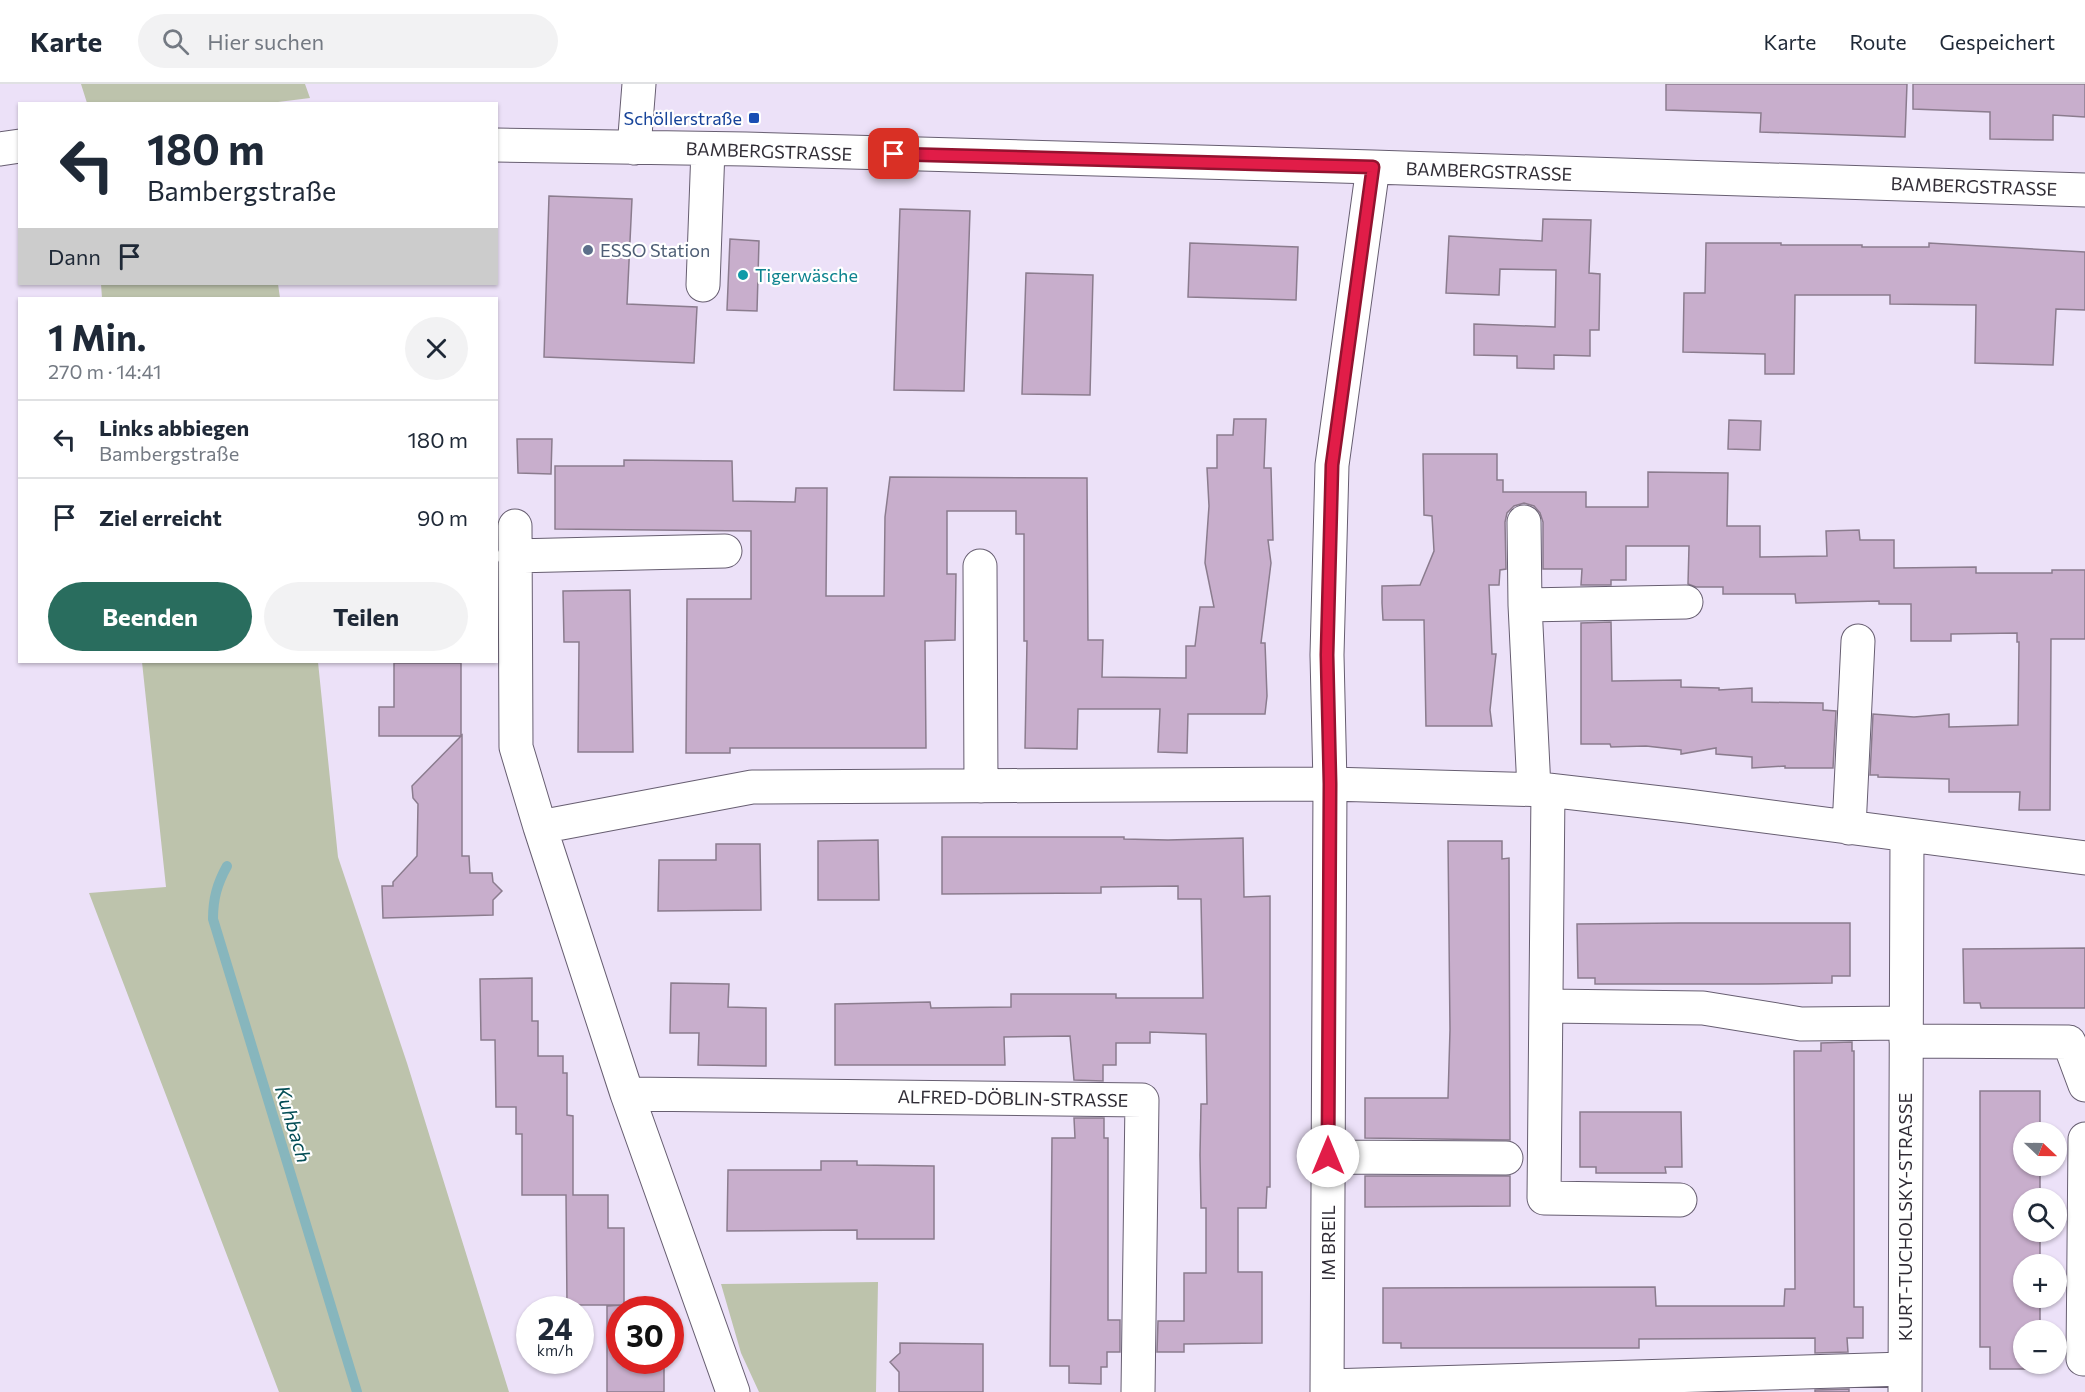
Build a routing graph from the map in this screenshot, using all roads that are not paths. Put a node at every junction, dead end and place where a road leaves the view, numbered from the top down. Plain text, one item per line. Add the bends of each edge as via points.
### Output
1 (639, 84) edge
2 (498, 144) edge
3 (18, 146) edge
4 (634, 148) junction
5 (0, 149) edge
6 (708, 149) junction
7 (1373, 167) junction
8 (2085, 190) edge
9 (704, 285) dead end
10 (1524, 522) dead end
11 (725, 551) dead end
12 (980, 566) dead end
13 (1686, 602) dead end
14 (1525, 605) junction
15 (1858, 641) dead end
16 (1330, 784) junction
17 (981, 786) junction
18 (1541, 789) junction
19 (540, 827) junction
20 (1850, 828) junction
21 (1907, 836) junction
22 (2085, 858) edge
23 (1547, 1006) junction
24 (1906, 1032) junction
25 (2077, 1035) edge
26 (2085, 1085) edge
27 (627, 1094) junction
28 (2085, 1139) edge
29 (1328, 1156) junction
30 (1506, 1158) dead end
31 (2084, 1192) edge
32 (1680, 1200) dead end
33 (2084, 1359) edge
34 (1905, 1381) edge
35 (1327, 1389) edge
36 (733, 1392) edge
37 (1138, 1392) edge

1 - 4 street
2 - 4 street, BAMBERGSTRASSE
3 - 5 street
4 - 6 street, BAMBERGSTRASSE
6 - 7 street, BAMBERGSTRASSE
6 - 9 street
7 - 8 street, BAMBERGSTRASSE
7 - 16 street, IM BREIL via 1332,465 1327,655
10 - 14 street
11 - 19 street via 514,541 516,747
12 - 17 street
13 - 14 street
14 - 18 street
15 - 20 street
16 - 17 street
16 - 18 street
16 - 29 street, IM BREIL
17 - 19 street via 752,787
18 - 20 street
18 - 23 street
19 - 27 street
20 - 21 street
21 - 22 street
21 - 24 street, KURT-TUCHOLSKY-STRASSE
23 - 24 street via 1703,1008 1801,1024
23 - 32 street via 1544,1198
24 - 25 street
24 - 34 street, KURT-TUCHOLSKY-STRASSE
25 - 26 street
27 - 36 street
27 - 37 street, ALFRED-DÖBLIN-STRASSE via 1142,1100
28 - 31 street
29 - 30 street
29 - 35 street, IM BREIL
31 - 33 street
34 - 35 street, IM BREIL via 1679,1376

